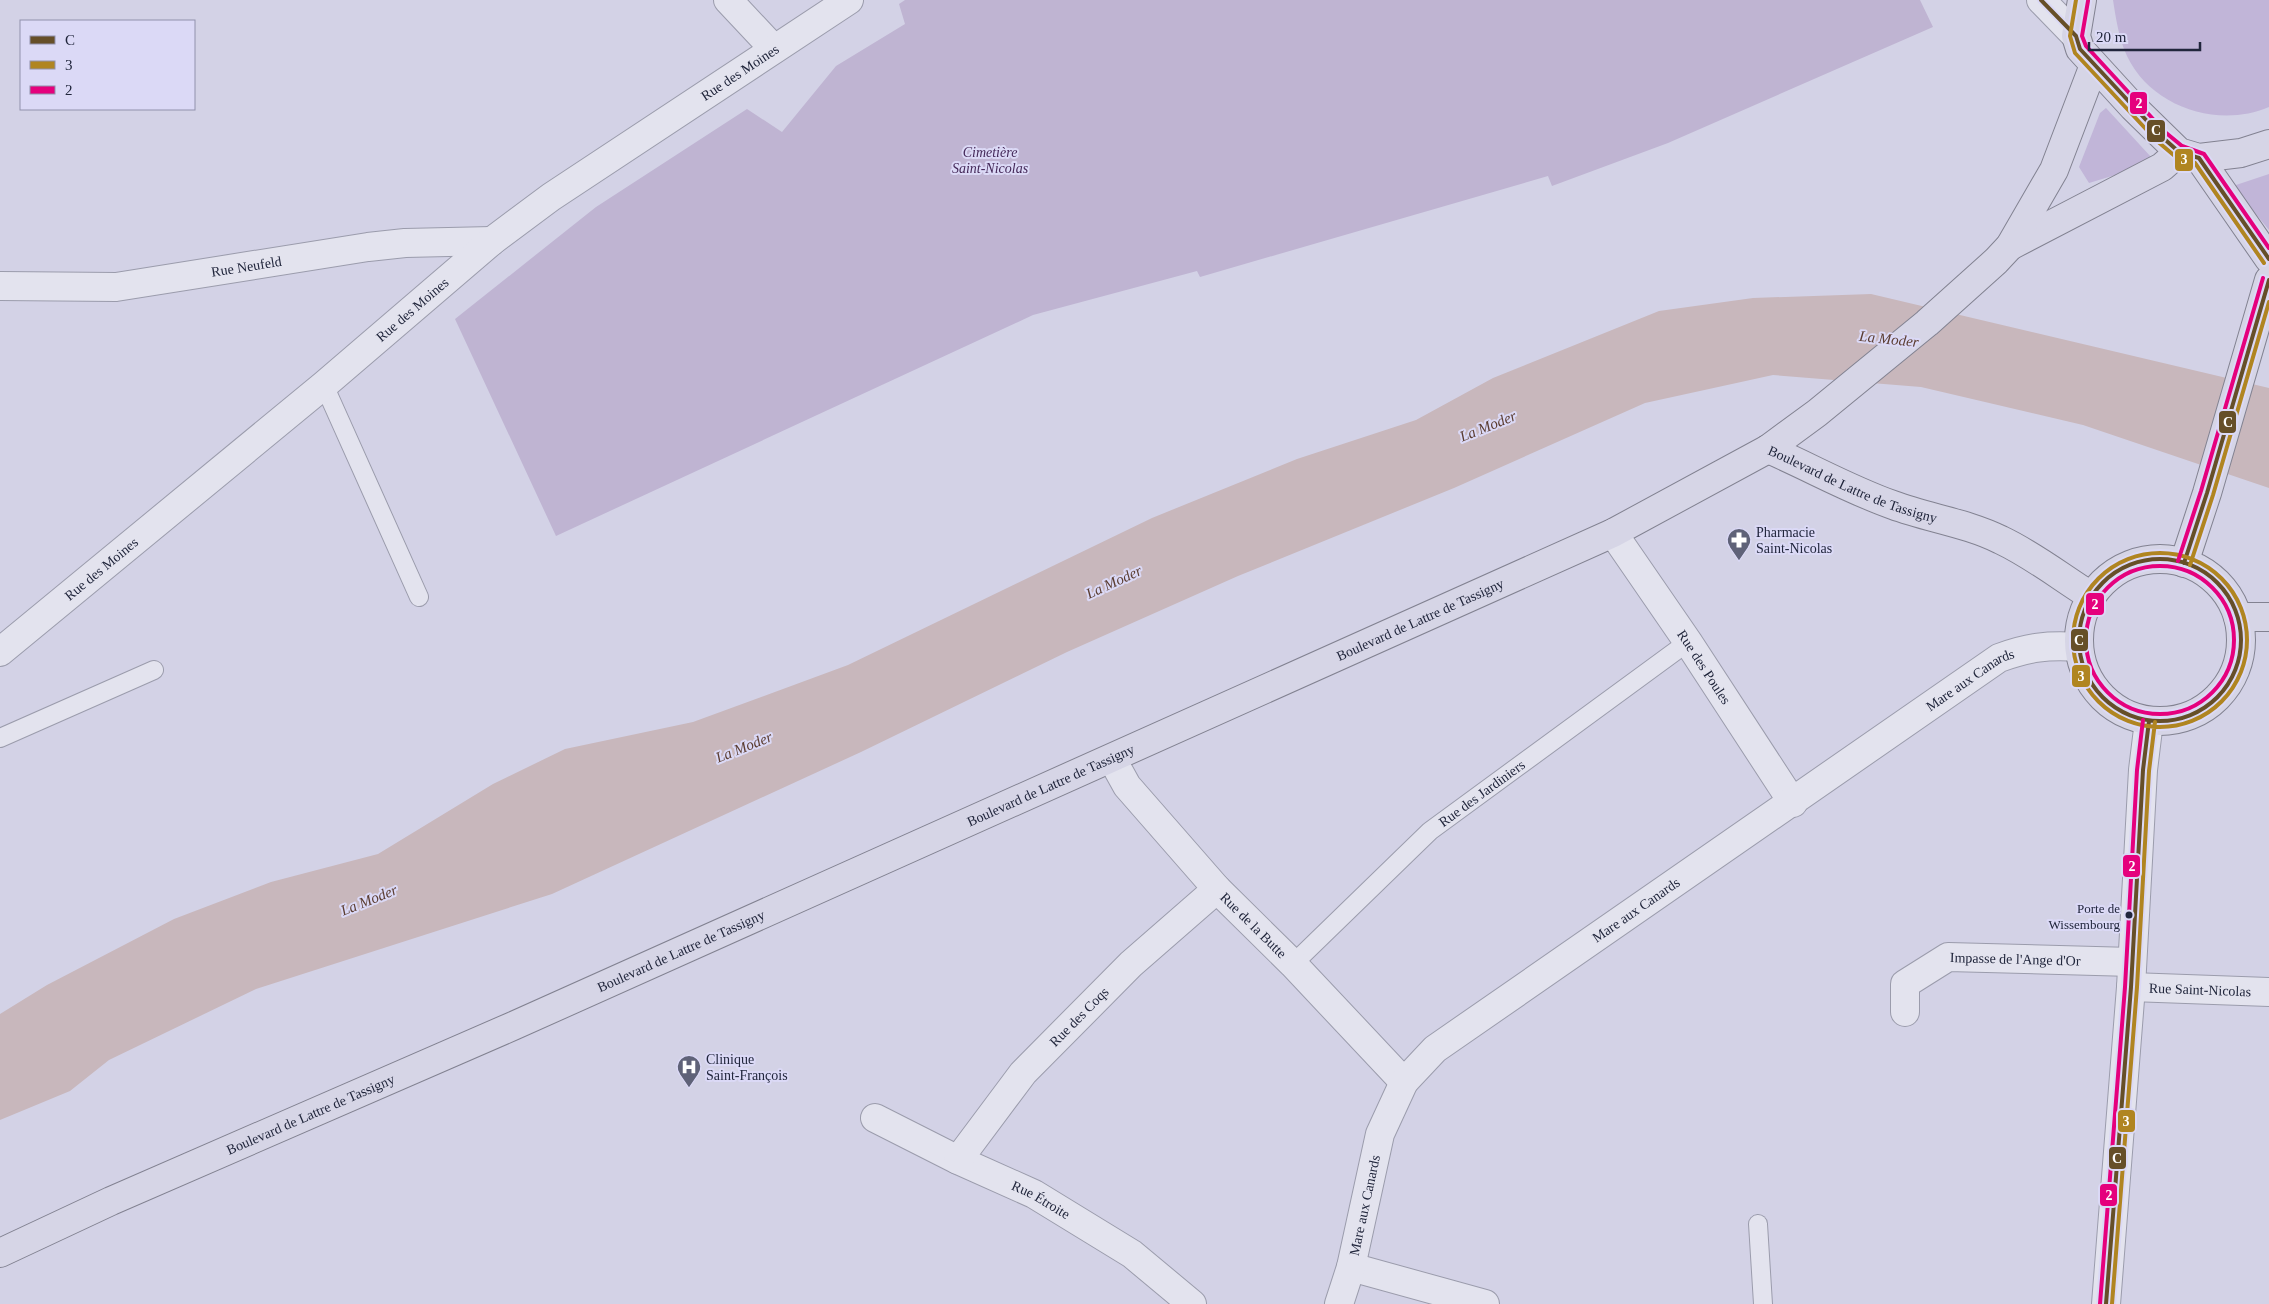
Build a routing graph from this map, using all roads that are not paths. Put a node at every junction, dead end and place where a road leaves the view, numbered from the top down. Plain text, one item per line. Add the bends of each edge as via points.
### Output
1 (728, 0) edge
2 (849, 0) edge
3 (2041, 0) edge
4 (2082, 0) edge
5 (2076, 36) junction
6 (774, 49) junction
7 (2094, 65) junction
8 (2269, 144) edge
9 (2189, 155) junction
10 (492, 241) junction
11 (2003, 253) junction
12 (2269, 259) edge
13 (2269, 280) edge
14 (0, 286) edge
15 (324, 385) junction
16 (1768, 449) junction
17 (1613, 533) junction
18 (2184, 563) junction
19 (2091, 596) junction
20 (419, 597) dead end
21 (2238, 617) junction
22 (2269, 617) edge
23 (1688, 642) junction
24 (2078, 647) junction
25 (0, 652) edge
26 (154, 670) dead end
27 (2149, 721) junction
28 (0, 738) edge
29 (1112, 759) junction
30 (1793, 803) junction
31 (1217, 889) junction
32 (1293, 964) junction
33 (2131, 974) junction
34 (2269, 992) edge
35 (1905, 1012) dead end
36 (1404, 1082) junction
37 (875, 1118) dead end
38 (958, 1160) junction
39 (1758, 1224) dead end
40 (0, 1252) edge
41 (1351, 1267) junction
42 (1478, 1303) edge
43 (1192, 1304) edge
44 (1339, 1304) edge
45 (1763, 1304) edge
46 (2106, 1304) edge

1 - 6 street
2 - 6 street, Rue des Moines
3 - 5 street
4 - 5 main road
5 - 7 main road via 2080,49
6 - 10 street, Rue des Moines via 551,197
7 - 9 main road via 2133,107
7 - 11 main road via 2054,170
8 - 9 main road via 2241,153
9 - 11 main road
9 - 12 main road
10 - 14 street, Rue Neufeld via 368,247 116,287
10 - 15 street, Rue des Moines
11 - 16 main road via 1926,323
13 - 18 main road
15 - 20 lane
15 - 25 street, Rue des Moines
16 - 17 main road, Boulevard de Lattre de Tassigny
16 - 19 main road, Boulevard de Lattre de Tassigny via 1867,496 2002,540
17 - 23 street, Rue des Poules
17 - 29 main road, Boulevard de Lattre de Tassigny
18 - 19 main road via 2158,559 2132,564 2109,577
18 - 21 main road via 2208,575 2226,593
19 - 24 main road via 2079,629
21 - 22 main road
21 - 27 main road via 2241,644 2236,670 2222,693 2201,710 2176,720
23 - 30 street, Rue des Poules
23 - 32 lane, Rue des Jardiniers via 1430,831
24 - 27 main road via 2085,673 2100,696 2122,713
24 - 30 street, Mare aux Canards via 2046,645 1999,658
26 - 28 lane
27 - 33 street via 2143,770
29 - 31 street, Rue de la Butte via 1127,786
29 - 40 main road, Boulevard de Lattre de Tassigny
30 - 36 street, Mare aux Canards via 1435,1049
31 - 32 street, Rue de la Butte
31 - 38 street, Rue des Coqs via 1131,964 1023,1074
32 - 36 street, Rue de la Butte
33 - 34 street, Rue Saint-Nicolas
33 - 35 street, Impasse de l'Ange d'Or via 1948,957 1905,984
33 - 46 street
36 - 41 street, Mare aux Canards via 1380,1134
37 - 38 street, Rue Étroite
38 - 43 street, Rue Étroite via 1034,1194 1132,1254
39 - 45 lane
41 - 42 street
41 - 44 street, Mare aux Canards

